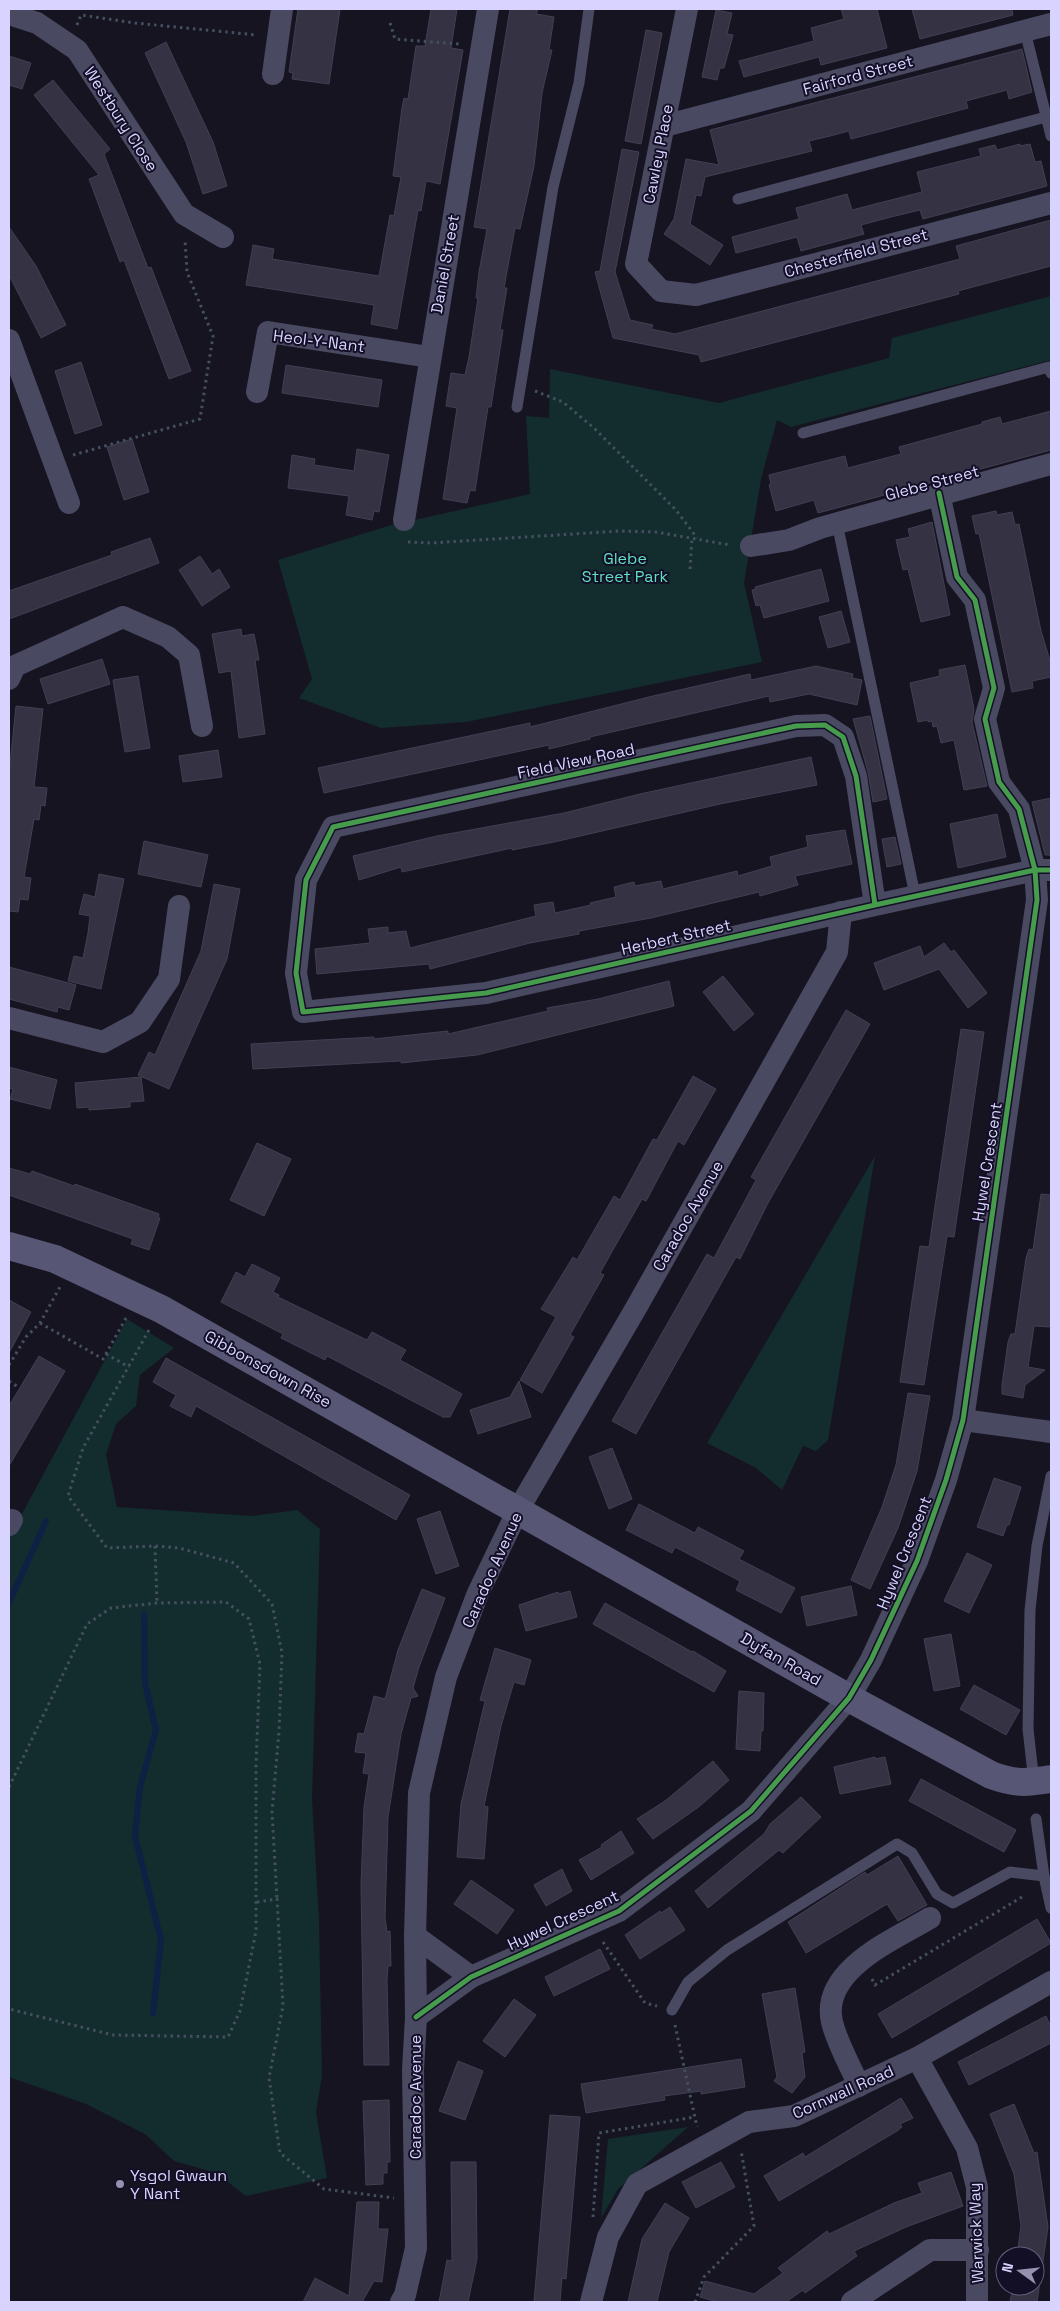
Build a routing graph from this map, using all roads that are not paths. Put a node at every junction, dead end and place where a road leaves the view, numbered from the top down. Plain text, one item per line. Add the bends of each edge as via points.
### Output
1 (282, 9) edge
2 (488, 9) edge
3 (589, 9) edge
4 (687, 9) edge
5 (9, 14) edge
6 (1051, 24) edge
7 (1025, 31) junction
8 (272, 74) dead end
9 (1046, 117) junction
10 (664, 126) junction
11 (1051, 136) edge
12 (738, 199) dead end
13 (1051, 203) edge
14 (223, 237) dead end
15 (661, 291) joint
16 (9, 340) edge
17 (429, 357) junction
18 (1051, 373) edge
19 (257, 392) dead end
20 (517, 407) dead end
21 (803, 432) dead end
22 (1051, 464) edge
23 (940, 493) junction
24 (69, 502) dead end
25 (404, 520) road end
26 (837, 523) junction
27 (751, 546) road end
28 (9, 679) edge
29 (202, 726) dead end
30 (1043, 870) edge
31 (915, 895) junction
32 (875, 905) junction
33 (179, 906) dead end
34 (841, 912) junction
35 (303, 1012) joint
36 (9, 1018) edge
37 (9, 1246) edge
38 (963, 1420) junction
39 (1051, 1432) edge
40 (1051, 1476) edge
41 (518, 1510) junction
42 (849, 1698) junction
43 (1043, 1780) edge
44 (1036, 1819) dead end
45 (1044, 1876) junction
46 (1051, 1908) edge
47 (930, 1918) dead end
48 (415, 1936) junction
49 (472, 1977) junction
50 (1049, 1988) edge
51 (672, 2010) road end
52 (416, 2018) junction
53 (917, 2058) junction
54 (859, 2086) junction
55 (978, 2250) junction
56 (401, 2302) edge
57 (591, 2302) edge
58 (852, 2302) edge
59 (977, 2302) edge

1 - 8 street
2 - 17 street, Daniel Street
3 - 20 lane via 579,83 553,187
4 - 10 street, Cawley Place
5 - 14 street, Westbury Close via 37,23 76,50 184,214
6 - 7 street, Fairford Street
7 - 9 lane
7 - 10 street, Fairford Street
9 - 11 lane
9 - 12 lane
10 - 15 street, Cawley Place via 636,264
13 - 15 street, Chesterfield Street via 696,295
16 - 24 street
17 - 19 street, Heol-Y-Nant via 268,332
17 - 25 street, Daniel Street
18 - 21 lane via 1050,367
22 - 23 street, Glebe Street
23 - 26 street, Glebe Street
23 - 30 street, Hywel Crescent via 957,578 975,600 994,688 985,719 998,782 1019,809
26 - 27 street, Glebe Street via 790,540
26 - 31 lane
28 - 29 street via 15,666 123,617 168,637 188,655
30 - 31 street, Herbert Street
30 - 38 street, Hywel Crescent
31 - 32 street, Herbert Street
32 - 34 street, Herbert Street
32 - 35 street, Field View Road via 856,776 843,737 824,725 796,726 333,827 306,880 296,973
33 - 36 street via 169,979 140,1022 102,1042
34 - 35 street, Herbert Street via 486,993
34 - 41 street, Caradoc Avenue via 837,952
37 - 41 street, Gibbonsdown Rise via 55,1259 161,1309
38 - 39 street
38 - 42 street, Hywel Crescent via 917,1561 871,1660
40 - 43 lane via 1030,1610 1028,1729
41 - 42 street, Dyfan Road
41 - 48 street, Caradoc Avenue via 478,1593 446,1677 419,1792
42 - 43 street, Dyfan Road via 991,1775 1010,1782
42 - 49 street, Hywel Crescent via 751,1811 619,1911
44 - 45 lane
45 - 46 lane
45 - 51 lane via 1010,1872 953,1903 937,1894 912,1853 897,1844 726,1950 688,1982
47 - 54 street via 866,1956 846,1973 830,2002 832,2022
48 - 49 street
48 - 52 street, Caradoc Avenue
49 - 52 street, Hywel Crescent
50 - 53 street, Cornwall Road
52 - 56 street, Caradoc Avenue via 413,2070 416,2248
53 - 54 street, Cornwall Road
53 - 55 street, Warwick Way via 967,2148 977,2187
54 - 57 street, Cornwall Road via 794,2116 750,2122 701,2146 637,2184 608,2237
55 - 58 street via 930,2250
55 - 59 street, Warwick Way

